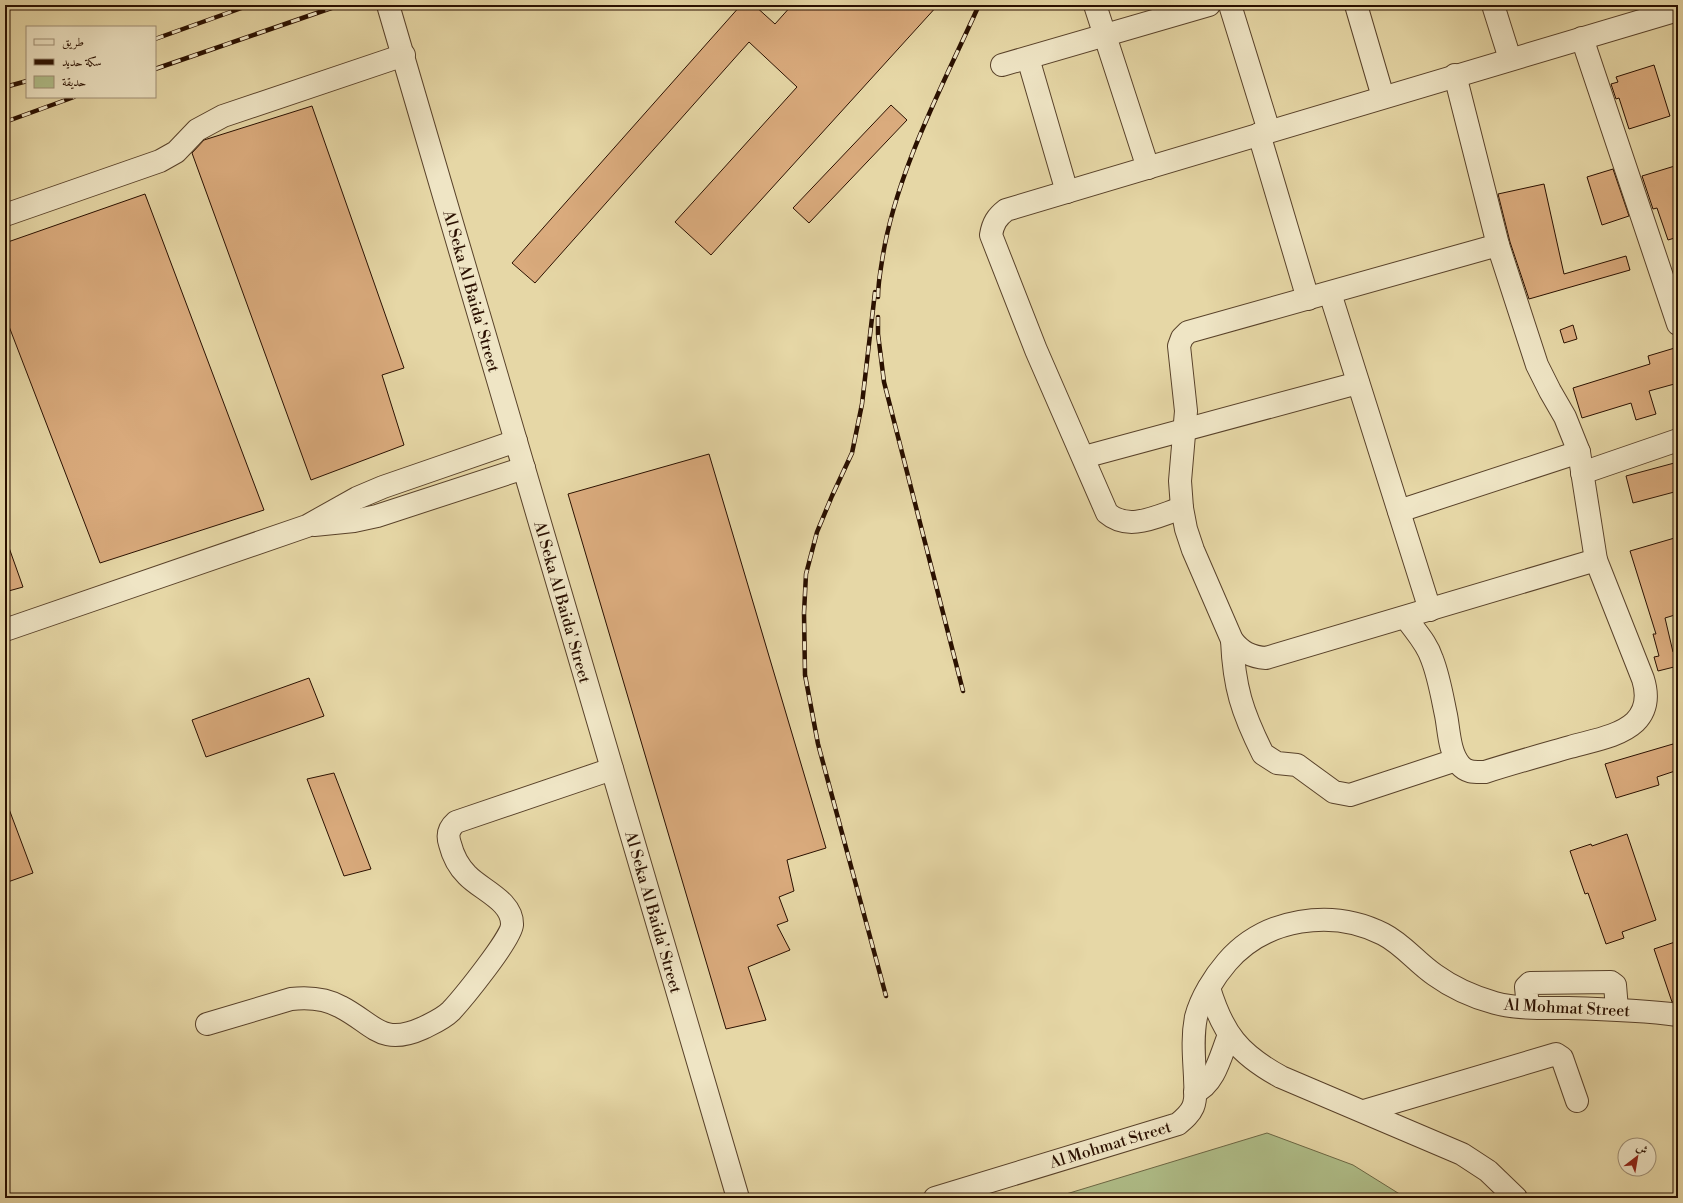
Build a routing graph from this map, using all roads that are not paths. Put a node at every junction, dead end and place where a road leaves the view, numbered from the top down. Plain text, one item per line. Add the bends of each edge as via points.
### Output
1 (388, 5) edge
2 (1095, 5) edge
3 (1209, 5) edge
4 (1230, 5) edge
5 (1356, 5) edge
6 (1493, 5) edge
7 (1678, 10) edge
8 (1105, 35) junction
9 (1582, 38) junction
10 (404, 55) junction
11 (1028, 58) junction
12 (1510, 59) junction
13 (1002, 66) dead end
14 (1455, 75) junction
15 (1383, 97) junction
16 (1264, 133) junction
17 (1148, 168) junction
18 (1067, 192) junction
19 (5, 215) edge
20 (1498, 245) junction
21 (1330, 293) junction
22 (1308, 299) junction
23 (1678, 324) edge
24 (1358, 383) junction
25 (1186, 430) junction
26 (1678, 440) edge
27 (516, 441) junction
28 (1084, 457) junction
29 (1581, 463) junction
30 (524, 468) junction
31 (1182, 508) junction
32 (1399, 512) junction
33 (307, 526) junction
34 (1596, 560) junction
35 (1430, 610) junction
36 (1406, 618) junction
37 (5, 630) edge
38 (1232, 640) junction
39 (1456, 760) junction
40 (612, 769) junction
41 (1209, 988) junction
42 (1678, 1015) edge
43 (207, 1024) dead end
44 (1229, 1036) junction
45 (1195, 1092) junction
46 (1577, 1101) dead end
47 (1364, 1110) junction
48 (738, 1198) edge
49 (935, 1198) edge
50 (1516, 1198) edge

1 - 10 street, Al Seka Al Baida' Street
2 - 8 street
3 - 8 street
4 - 16 street
5 - 15 street
6 - 12 street
7 - 9 street
8 - 11 street
8 - 17 street
9 - 12 street
9 - 23 street
10 - 19 street via 223,116 197,130 176,152 160,161
10 - 27 street, Al Seka Al Baida' Street
11 - 13 street
11 - 18 street
12 - 14 street
14 - 15 street
14 - 20 street
15 - 16 street
16 - 17 street
16 - 22 street
17 - 18 street
18 - 28 street via 1006,210 998,216 991,235 1036,350
20 - 21 street
20 - 29 street via 1537,365 1565,417
21 - 22 street
21 - 24 street
22 - 25 street via 1196,328 1182,338 1179,346
24 - 25 street
24 - 32 street
25 - 28 street
25 - 31 street via 1180,475
26 - 29 street
27 - 30 street, Al Seka Al Baida' Street
27 - 33 street via 383,487 357,498
28 - 31 street via 1102,504 1114,519 1135,523
29 - 32 street
29 - 34 street
30 - 33 street via 377,516
30 - 40 street, Al Seka Al Baida' Street
31 - 38 street via 1193,550
32 - 35 street
33 - 37 street
34 - 35 street
34 - 39 street via 1643,679 1646,703 1642,714 1634,722 1608,736 1485,772 1466,770
35 - 36 street
36 - 38 street via 1266,658 1246,654
36 - 39 street via 1432,658
38 - 39 street via 1233,671 1240,701 1263,754 1269,759 1277,763 1297,765 1334,792 1350,795
40 - 43 street via 452,825 448,838 457,862 473,880 505,905 512,925 507,938 456,1005 440,1019 410,1033 391,1035 377,1031 340,1006 311,998 291,999
40 - 48 street, Al Seka Al Baida' Street
41 - 42 street, Al Mohmat Street via 1227,962 1260,935 1294,923 1322,919 1343,920 1383,934 1454,988 1497,1004 1617,1009
41 - 44 street
41 - 45 street, Al Mohmat Street via 1197,1016 1193,1036
44 - 45 street via 1211,1079 1202,1090
44 - 47 street via 1244,1052 1281,1077
45 - 49 street, Al Mohmat Street via 1194,1106 1188,1116 1178,1124
46 - 47 street via 1562,1058 1556,1054
47 - 50 street via 1462,1154 1488,1171

